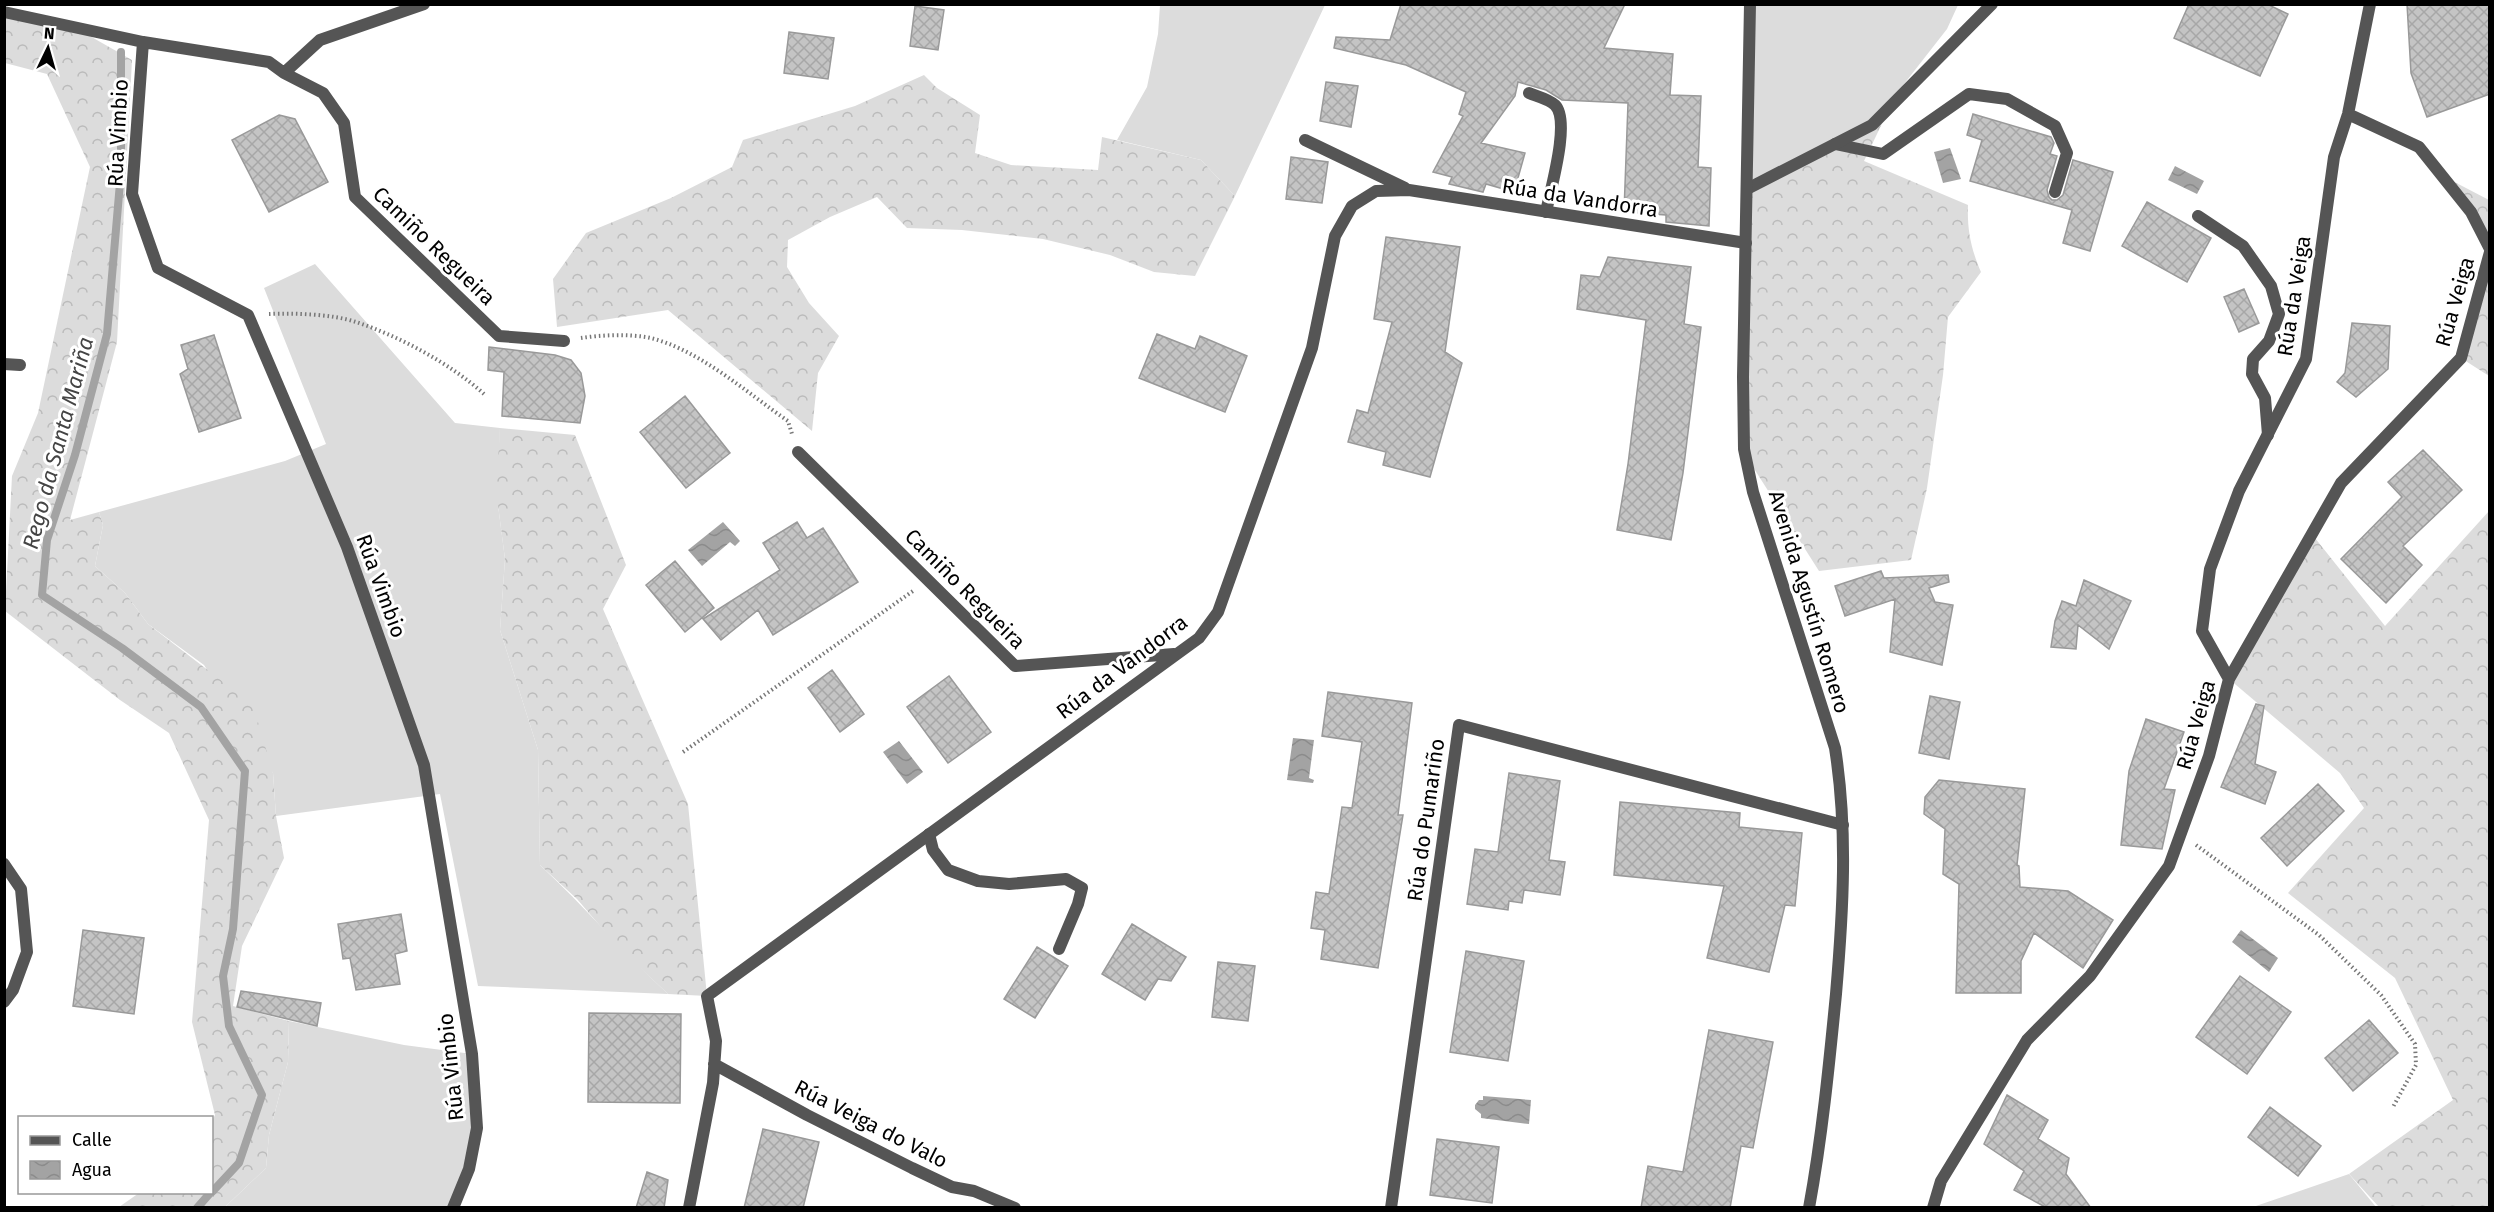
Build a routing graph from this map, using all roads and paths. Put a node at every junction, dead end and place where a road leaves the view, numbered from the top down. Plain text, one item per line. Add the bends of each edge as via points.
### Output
1 (424, 4) edge
2 (1750, 4) edge
3 (1992, 4) edge
4 (2370, 4) edge
5 (4, 12) edge
6 (143, 42) junction
7 (284, 73) junction
8 (1529, 93) dead end
9 (2348, 114) junction
10 (1305, 140) dead end
11 (1835, 144) junction
12 (1747, 189) junction
13 (1409, 190) junction
14 (2055, 192) dead end
15 (1546, 212) junction
16 (2198, 216) dead end
17 (1746, 243) junction
18 (2490, 251) edge
19 (248, 315) junction
20 (564, 341) joint
21 (4, 364) edge
22 (20, 365) dead end
23 (484, 394) dead end
24 (2268, 435) junction
25 (798, 452) joint
26 (929, 580) junction
27 (1176, 654) junction
28 (2229, 679) junction
29 (683, 752) dead end
30 (1844, 825) junction
31 (929, 834) junction
32 (2181, 834) junction
33 (4, 864) edge
34 (1059, 949) dead end
35 (4, 1002) edge
36 (714, 1064) junction
37 (2393, 1107) dead end
38 (453, 1208) edge
39 (689, 1208) edge
40 (1015, 1208) edge
41 (1391, 1208) edge
42 (1809, 1208) edge
43 (1933, 1208) edge

1 - 7 street via 320,40
2 - 12 street, Avenida Agustín Romero
3 - 11 street via 1872,125
4 - 9 street, Rúa da Veiga
5 - 6 street, Camiño Regueira
6 - 7 street, Camiño Regueira via 269,62
6 - 19 street, Rúa Vimbio via 132,194 158,268
7 - 20 street, Camiño Regueira via 323,93 344,123 355,197 499,336
8 - 15 street via 1555,105 1560,115 1561,132
9 - 18 street, Rúa Veiga via 2419,147 2471,212
9 - 24 street, Rúa da Veiga via 2334,157 2306,359
10 - 13 street, Rúa da Vandorra
11 - 12 street
11 - 14 street via 1883,154 1969,94 2007,99 2055,126 2067,153
12 - 17 street, Avenida Agustín Romero
13 - 15 street, Rúa da Vandorra
13 - 27 street, Rúa da Vandorra via 1376,191 1352,206 1335,236 1312,348 1218,612 1198,638
15 - 17 street, Rúa da Vandorra
16 - 24 street via 2243,246 2271,286 2279,314 2269,341 2253,359 2252,374 2265,398
17 - 30 street, Avenida Agustín Romero via 1744,449 1753,492 1835,748
18 - 28 street, Rúa Veiga via 2461,358 2340,483
19 - 23 path via 306,314 355,321 426,352
19 - 38 street, Rúa Vimbio via 347,547 424,765 473,1065 477,1128 469,1169
20 - 25 path via 600,335 646,338 690,353 788,421
21 - 22 street
24 - 28 street, Rúa da Veiga via 2239,491 2210,569 2202,631
25 - 26 street, Camiño Regueira
26 - 27 street, Camiño Regueira via 1015,666
26 - 29 path
27 - 31 street, Rúa da Vandorra
28 - 32 street, Rúa Veiga via 2209,756
30 - 41 street, Rúa do Pumariño via 1459,725
30 - 42 street, Avenida Agustín Romero via 1830,1059
31 - 34 street via 933,850 948,870 978,881 1009,884 1066,879 1082,888
31 - 36 street, Rúa da Vandorra via 707,996 716,1041
32 - 37 path via 2319,935 2381,994 2415,1044 2416,1065
32 - 43 street, Rúa Veiga via 2169,866 2090,976 2026,1040 1941,1181
33 - 35 street via 21,889 27,952 13,990
36 - 39 street
36 - 40 street, Rúa Veiga do Valo via 912,1168 952,1187 974,1191

